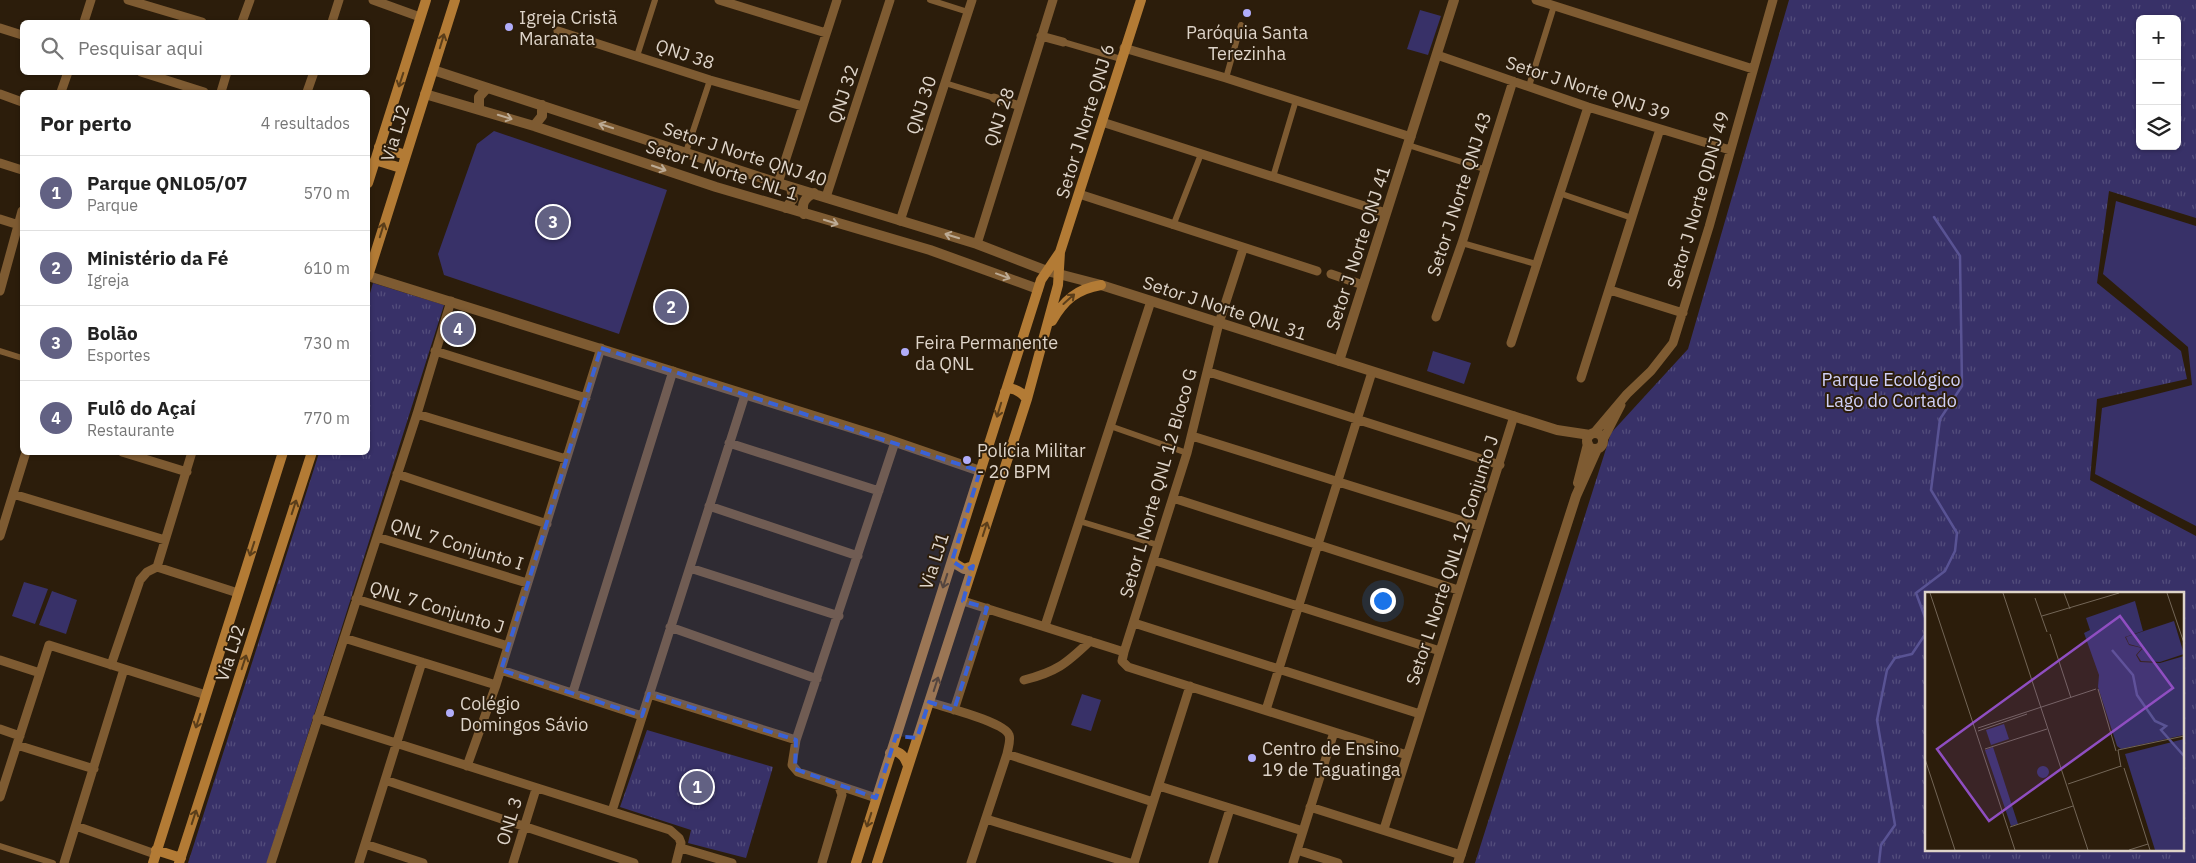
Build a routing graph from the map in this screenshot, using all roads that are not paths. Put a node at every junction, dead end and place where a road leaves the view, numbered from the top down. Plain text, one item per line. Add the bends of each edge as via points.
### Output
1 (91, 0) edge
2 (128, 0) edge
3 (250, 0) edge
4 (339, 0) edge
5 (373, 0) edge
6 (402, 0) edge
7 (426, 0) edge
8 (455, 0) edge
9 (656, 0) edge
10 (719, 0) edge
11 (836, 0) edge
12 (890, 0) edge
13 (930, 0) edge
14 (972, 0) edge
15 (1053, 0) edge
16 (1141, 0) edge
17 (1454, 0) edge
18 (1536, 0) edge
19 (1773, 0) edge
20 (733, 2) edge
21 (1554, 6) junction
22 (399, 10) junction
23 (968, 12) junction
24 (420, 17) junction
25 (85, 20) edge
26 (195, 20) edge
27 (243, 20) edge
28 (333, 20) edge
29 (1241, 25) dead end
30 (0, 28) edge
31 (558, 31) dead end
32 (826, 33) junction
33 (20, 34) edge
34 (1041, 36) junction
35 (1062, 42) joint
36 (1124, 48) junction
37 (1437, 55) junction
38 (637, 56) junction
39 (1121, 59) junction
40 (1753, 69) junction
41 (433, 70) junction
42 (67, 75) edge
43 (151, 75) edge
44 (225, 75) edge
45 (313, 75) edge
46 (1226, 78) junction
47 (710, 80) junction
48 (1513, 82) junction
49 (945, 83) junction
50 (1529, 86) junction
51 (487, 88) junction
52 (62, 90) edge
53 (198, 90) edge
54 (222, 90) edge
55 (309, 90) edge
56 (0, 94) edge
57 (425, 94) junction
58 (994, 98) joint
59 (1296, 100) junction
60 (20, 101) edge
61 (542, 105) junction
62 (802, 106) junction
63 (1020, 106) junction
64 (1588, 106) junction
65 (479, 109) junction
66 (1102, 122) junction
67 (534, 126) junction
68 (1660, 129) junction
69 (1409, 141) junction
70 (379, 147) junction
71 (1730, 150) junction
72 (686, 152) junction
73 (1201, 154) junction
74 (406, 155) junction
75 (375, 160) junction
76 (0, 163) edge
77 (401, 168) junction
78 (20, 169) edge
79 (1484, 169) junction
80 (370, 176) edge
81 (1273, 177) junction
82 (778, 183) junction
83 (791, 187) junction
84 (1559, 193) junction
85 (814, 194) junction
86 (1079, 194) junction
87 (826, 197) junction
88 (786, 208) junction
89 (1386, 213) junction
90 (804, 214) junction
91 (1632, 218) junction
92 (0, 219) edge
93 (900, 221) junction
94 (20, 226) edge
95 (1173, 226) junction
96 (1462, 243) junction
97 (981, 245) junction
98 (1244, 249) junction
99 (1060, 252) junction
100 (1536, 264) junction
101 (981, 268) junction
102 (370, 269) edge
103 (1048, 270) junction
104 (1317, 271) dead end
105 (1060, 273) junction
106 (1330, 274) dead end
107 (370, 277) edge
108 (1101, 285) junction
109 (1364, 285) junction
110 (1038, 289) junction
111 (1610, 290) junction
112 (0, 291) edge
113 (451, 301) junction
114 (1150, 301) junction
115 (1683, 313) junction
116 (1436, 316) dead end
117 (1220, 323) junction
118 (1047, 328) junction
119 (1511, 343) dead end
120 (602, 348) junction
121 (0, 351) edge
122 (435, 351) junction
123 (20, 357) edge
124 (1339, 361) junction
125 (672, 371) junction
126 (1209, 372) junction
127 (1372, 372) junction
128 (1582, 378) dead end
129 (1005, 392) junction
130 (1627, 394) junction
131 (745, 395) junction
132 (586, 398) junction
133 (1026, 399) junction
134 (417, 414) junction
135 (1514, 416) junction
136 (1358, 420) junction
137 (1110, 426) junction
138 (1192, 436) junction
139 (1603, 440) joint
140 (1591, 441) junction
141 (895, 442) junction
142 (729, 443) junction
143 (1187, 453) junction
144 (25, 455) edge
145 (132, 455) edge
146 (191, 455) edge
147 (282, 455) edge
148 (311, 455) edge
149 (566, 459) junction
150 (1500, 465) junction
151 (980, 470) junction
152 (187, 472) junction
153 (397, 474) junction
154 (1339, 483) junction
155 (879, 491) junction
156 (13, 494) junction
157 (1173, 498) junction
158 (709, 506) junction
159 (3, 517) edge
160 (1079, 521) junction
161 (546, 524) junction
162 (1479, 526) junction
163 (0, 536) edge
164 (377, 537) junction
165 (165, 540) junction
166 (1158, 545) junction
167 (1320, 545) junction
168 (858, 556) junction
169 (953, 558) junction
170 (1153, 560) junction
171 (973, 566) junction
172 (157, 568) junction
173 (690, 568) junction
174 (528, 583) junction
175 (1458, 590) junction
176 (238, 593) junction
177 (356, 599) junction
178 (962, 601) junction
179 (987, 608) junction
180 (1299, 608) junction
181 (839, 616) junction
182 (1134, 622) junction
183 (1045, 626) junction
184 (670, 627) junction
185 (344, 638) junction
186 (1090, 641) junction
187 (508, 646) junction
188 (1440, 651) junction
189 (1123, 655) junction
190 (0, 660) edge
191 (422, 662) junction
192 (111, 665) junction
193 (1280, 668) junction
194 (124, 669) junction
195 (501, 670) junction
196 (40, 673) junction
197 (817, 679) junction
198 (1024, 680) dead end
199 (496, 685) junction
200 (1190, 686) junction
201 (573, 692) junction
202 (649, 694) junction
203 (206, 696) junction
204 (930, 702) junction
205 (954, 710) junction
206 (1266, 710) junction
207 (1420, 714) junction
208 (642, 716) junction
209 (317, 718) junction
210 (0, 729) edge
211 (898, 730) junction
212 (1334, 732) junction
213 (20, 736) junction
214 (916, 738) junction
215 (796, 740) junction
216 (396, 744) junction
217 (17, 746) junction
218 (890, 753) junction
219 (1006, 754) junction
220 (1407, 755) junction
221 (466, 766) junction
222 (908, 766) junction
223 (94, 769) junction
224 (385, 780) junction
225 (1159, 786) junction
226 (536, 789) junction
227 (843, 791) junction
228 (0, 797) edge
229 (876, 798) junction
230 (1153, 802) junction
231 (1310, 807) junction
232 (1230, 809) junction
233 (612, 811) junction
234 (986, 819) junction
235 (76, 826) junction
236 (524, 827) junction
237 (1384, 829) junction
238 (1303, 831) junction
239 (364, 844) junction
240 (0, 846) edge
241 (681, 848) junction
242 (1297, 850) junction
243 (155, 858) edge
244 (1460, 859) edge
245 (180, 860) edge
246 (53, 863) edge
247 (64, 863) edge
248 (271, 863) edge
249 (358, 863) edge
250 (423, 863) edge
251 (512, 863) edge
252 (634, 863) edge
253 (676, 863) edge
254 (732, 863) edge
255 (822, 863) edge
256 (856, 863) edge
257 (877, 863) edge
258 (971, 863) edge
259 (1130, 863) edge
260 (1134, 863) edge
261 (1213, 863) edge
262 (1293, 863) edge
263 (1338, 863) edge

1 - 25 street
2 - 26 street
3 - 27 street
4 - 28 street
5 - 22 street
6 - 22 street
7 - 24 main road, Via LJ2
41 -> 8 main road, Via LJ2
9 - 38 street
10 - 20 street
11 - 32 street
12 - 87 street, QNJ 32
13 - 23 street
14 - 23 street, QNJ 30
15 - 34 street, QNJ 28
16 - 36 main road, Setor J Norte QNJ 6
17 - 37 street, Setor J Norte QNJ 41
18 - 21 street
19 - 40 street, Setor J Norte QDNJ 49
20 - 32 street
21 - 40 street
21 - 50 street
22 - 24 street
23 - 49 street, QNJ 30
24 -> 70 main road, Via LJ2
29 - 46 street
30 - 33 street
31 - 38 street, QNJ 38
32 - 62 street
34 - 35 street
34 - 63 street, QNJ 28
35 - 39 street
36 - 39 main road, Setor J Norte QNJ 6
36 - 46 street
37 - 48 street, Setor J Norte QNJ 39
37 - 69 street, Setor J Norte QNJ 41
38 - 47 street, QNJ 38
39 - 66 main road, Setor J Norte QNJ 6
40 - 71 street, Setor J Norte QDNJ 49
41 - 51 street, Setor J Norte QNJ 40
41 - 57 main road, Via LJ2
42 - 52 street
43 - 53 street
44 - 54 street
45 - 55 street
46 - 59 street
47 - 62 street, QNJ 38
47 - 72 street
48 - 50 street, Setor J Norte QNJ 39
48 - 79 street, Setor J Norte QNJ 43
49 - 58 street
49 - 93 street, QNJ 30
50 - 64 street, Setor J Norte QNJ 39
51 - 61 street, Setor J Norte QNJ 40
51 - 65 street via 479,97
56 - 60 street
57 - 65 street, Setor L Norte CNL 1
57 - 74 main road, Via LJ2
58 - 63 street
59 - 69 street
59 - 81 street
61 - 67 street via 542,116
72 -> 61 street, Setor J Norte QNJ 40
62 - 82 street
63 - 97 street, QNJ 28
64 - 68 street, Setor J Norte QNJ 39
64 - 84 street
65 -> 67 street, Setor L Norte CNL 1
66 - 73 street
66 - 86 main road, Setor J Norte QNJ 6
67 -> 88 street, Setor L Norte CNL 1
68 - 71 street, Setor J Norte QNJ 39
68 - 91 street
69 - 79 street
69 - 89 street, Setor J Norte QNJ 41
70 - 74 main road
70 - 75 main road, Via LJ2
71 - 115 street, Setor J Norte QDNJ 49
72 - 82 street, Setor J Norte QNJ 40
73 - 81 street
73 - 95 street
74 - 77 main road, Via LJ2
75 - 77 main road
75 - 80 main road, Via LJ2
76 - 78 street
102 -> 77 main road, Via LJ2
79 - 96 street, Setor J Norte QNJ 43
81 - 89 street
82 - 83 street, Setor J Norte QNJ 40
83 - 85 street, Setor J Norte QNJ 40
83 - 88 street via 793,199
84 - 91 street
84 - 100 street
85 - 87 street, Setor J Norte QNJ 40
85 - 90 street via 804,202
86 - 95 street
86 - 99 main road, Setor J Norte QNJ 6
87 - 93 street, Setor J Norte QNJ 40
88 - 90 street, Setor L Norte CNL 1
89 - 109 street, Setor J Norte QNJ 41
90 -> 101 street, Setor L Norte CNL 1
91 - 111 street
92 - 94 street
97 -> 93 street, Setor J Norte QNJ 40
94 - 112 street
95 - 98 street
96 - 100 street
96 - 116 street, Setor J Norte QNJ 43
97 - 101 street via 989,257
97 - 103 street, Setor J Norte QNJ 40
98 - 104 street
98 - 117 street, Setor L Norte QNL 12 Bloco G
99 - 103 main road, Via LJ1
99 - 105 main road
100 - 119 street
101 -> 110 street, Setor L Norte CNL 1
103 - 105 street, Setor J Norte QNJ 40
103 - 110 main road, Via LJ1
105 - 108 street, Setor J Norte QNL 31
105 - 118 main road
106 - 109 street
107 - 113 street
108 - 114 street, Setor J Norte QNL 31
118 -> 108 main road via 1066,300 1084,289
109 - 124 street, Setor J Norte QNJ 41
110 - 129 main road, Via LJ1
111 - 115 street
111 - 128 street
113 - 120 street
113 - 122 street
114 - 117 street, Setor J Norte QNL 31
114 - 137 street
115 - 130 street, Setor J Norte QDNJ 49 via 1673,343
117 - 124 street, Setor J Norte QNL 31
117 - 126 street, Setor L Norte QNL 12 Bloco G
118 - 133 main road
120 - 125 street
120 - 132 street
121 - 123 street
122 - 132 street
122 - 134 street
124 - 127 street, Setor J Norte QNL 31
125 - 131 street
125 - 201 street
126 - 136 street
126 - 138 street, Setor L Norte QNL 12 Bloco G
127 - 135 street, Setor J Norte QNL 31
127 - 136 street
129 - 133 main road via 1014,388
129 -> 151 main road, Via LJ1
130 - 139 street
130 - 140 street
131 - 141 street
131 - 142 street
132 - 149 street
171 -> 133 main road
134 - 149 street
134 - 153 street
135 - 140 street, Setor J Norte QNL 31
135 - 150 street, Setor L Norte QNL 12 Conjunto J
136 - 150 street
136 - 154 street
137 - 143 street
137 - 160 street
138 - 143 street, Setor L Norte QNL 12 Bloco G
138 - 154 street
139 - 140 street via 1600,434
140 - 244 street
141 - 151 street
141 - 155 street
142 - 155 street
142 - 158 street
143 - 157 street, Setor L Norte QNL 12 Bloco G
144 - 156 street
145 - 152 street
146 - 152 street
147 -> 176 main road, Via LJ2
245 -> 148 main road, Via LJ2
149 - 161 street
150 - 162 street, Setor L Norte QNL 12 Conjunto J
151 - 169 main road, Via LJ1
152 - 165 street
153 - 161 street
153 - 164 street
154 - 162 street
154 - 167 street
155 - 168 street
156 - 159 street
156 - 165 street
157 - 166 street, Setor L Norte QNL 12 Bloco G
157 - 167 street
158 - 168 street
158 - 173 street
159 - 163 street
160 - 166 street
160 - 183 street
161 - 174 street
162 - 175 street, Setor L Norte QNL 12 Conjunto J
164 - 174 street, QNL 7 Conjunto I
164 - 177 street
165 - 172 street
166 - 170 street, Setor L Norte QNL 12 Bloco G
167 - 175 street
167 - 180 street
168 - 181 street
169 - 171 main road via 954,563 964,569
169 -> 211 main road, Via LJ1
170 - 180 street
170 - 182 street, Setor L Norte QNL 12 Bloco G
171 - 178 main road
172 - 176 street
172 - 192 street via 140,580
173 - 181 street
173 - 184 street
174 - 187 street
175 - 188 street, Setor L Norte QNL 12 Conjunto J
176 - 203 main road, Via LJ2
177 - 185 street
177 - 187 street, QNL 7 Conjunto J
178 - 179 street
204 -> 178 main road
179 - 183 street
179 - 205 street
180 - 188 street
180 - 193 street
181 - 197 street
182 - 189 street, Setor L Norte QNL 12 Bloco G
182 - 193 street, Setor L Norte QNL 12 Conjunto J
183 - 186 street
184 - 197 street
184 - 202 street
185 - 191 street
185 - 209 street
186 - 189 street
186 - 198 street via 1059,668
187 - 195 street
188 - 207 street, Setor L Norte QNL 12 Conjunto J
189 - 200 street via 1128,666
190 - 196 street
191 - 199 street
191 - 216 street
192 - 194 street
192 - 196 street via 49,645
193 - 206 street
193 - 207 street, Setor L Norte QNL 12 Conjunto J
194 - 203 street
194 - 223 street
195 - 199 street
195 - 201 street
196 - 213 street
197 - 215 street
199 - 221 street
200 - 206 street
200 - 225 street
201 - 208 street
202 - 208 street
202 - 215 street
203 -> 243 main road, Via LJ2
204 - 205 street
204 - 214 main road
205 - 219 street via 1008,732
206 - 212 street
207 - 220 street, Setor L Norte QNL 12 Conjunto J
208 - 233 street
209 - 216 street
209 - 248 street
210 - 213 street
211 - 214 main road via 904,738
211 - 218 main road, Via LJ1
212 - 220 street
212 - 231 street
213 - 217 street
214 - 222 main road
215 - 227 street via 792,759 794,769
216 - 221 street
216 - 224 street
217 - 223 street
217 - 228 street
218 - 222 main road via 900,753
218 - 229 main road, Via LJ1
219 - 230 street
219 - 234 street
220 - 237 street, Setor L Norte QNL 12 Conjunto J
221 - 226 street
222 - 257 main road
223 - 235 street
224 - 236 street
224 - 239 street
225 - 230 street
225 - 232 street
226 - 233 street
226 - 236 street, ONL 3
227 - 229 street
227 - 255 street
229 -> 256 main road, Via LJ1
230 - 260 street
231 - 237 street
231 - 238 street
232 - 238 street
232 - 261 street
233 - 241 street via 670,830 679,838
234 - 258 street
234 - 259 street
235 - 243 street
235 - 247 street
236 - 251 street, ONL 3
236 - 252 street
237 - 244 street
238 - 242 street
239 - 249 street
239 - 250 street
240 - 246 street
241 - 253 street
241 - 254 street
242 - 262 street
242 - 263 street
243 - 245 main road

